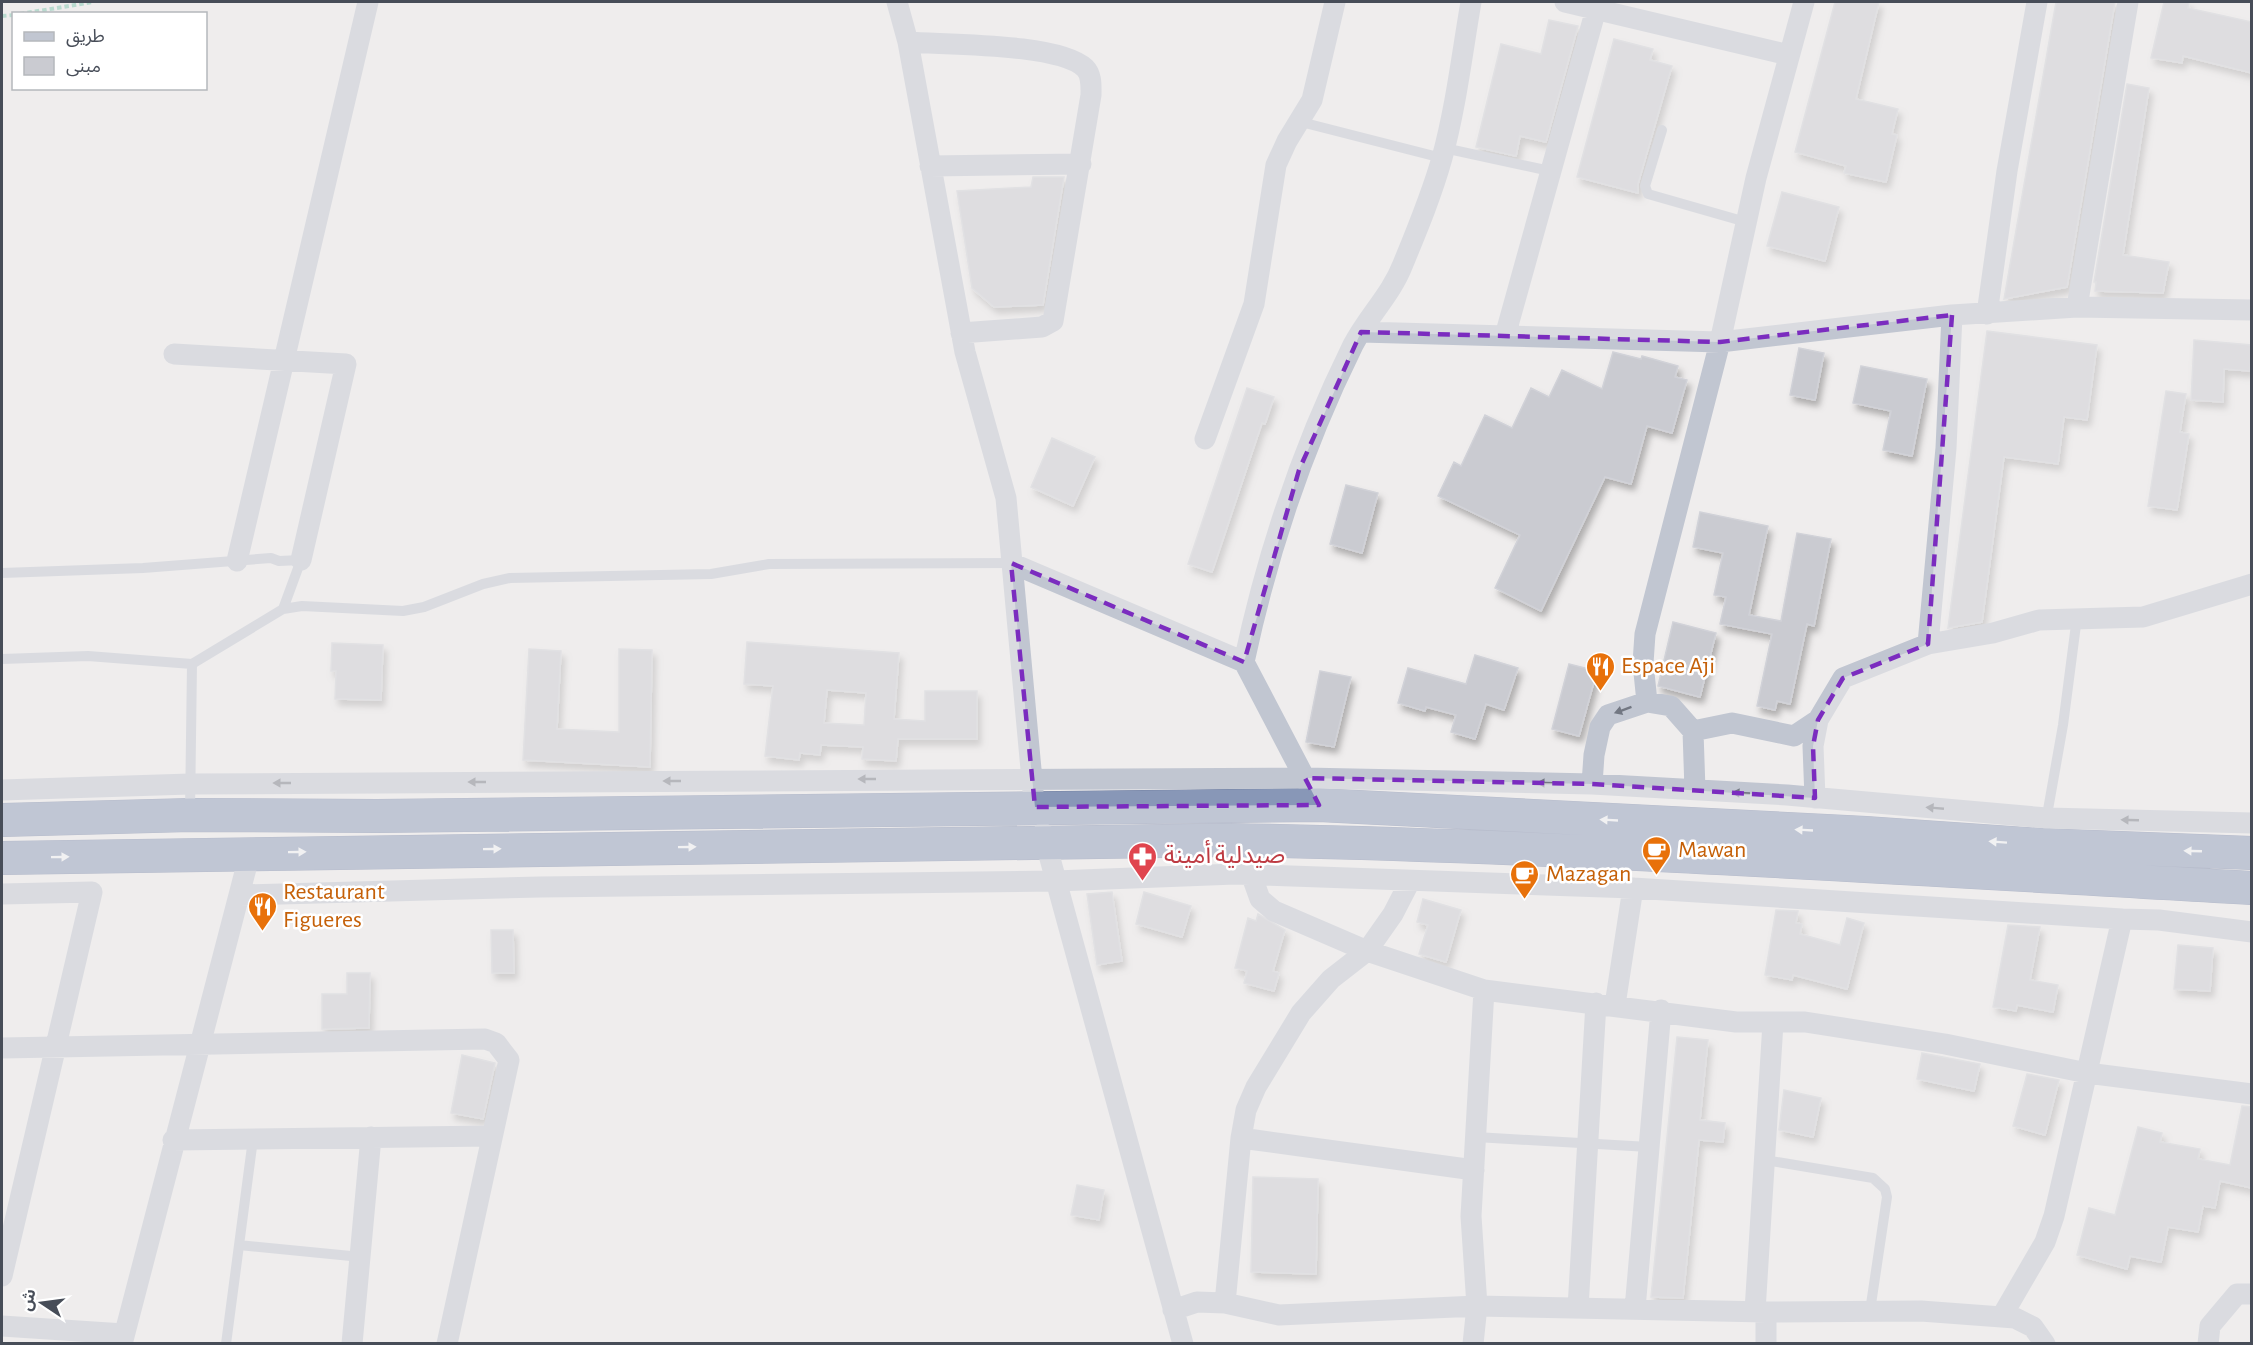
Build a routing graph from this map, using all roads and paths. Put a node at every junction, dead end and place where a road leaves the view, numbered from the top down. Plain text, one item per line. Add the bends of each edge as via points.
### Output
1 (93, 2) edge
2 (368, 2) edge
3 (897, 2) edge
4 (1335, 2) edge
5 (1471, 2) edge
6 (1565, 2) edge
7 (1804, 2) edge
8 (2037, 2) edge
9 (2128, 2) edge
10 (1597, 5) edge
11 (32, 12) edge
12 (908, 42) junction
13 (1789, 55) junction
14 (1301, 122) junction
15 (1662, 130) dead end
16 (1443, 153) junction
17 (1080, 165) junction
18 (930, 166) junction
19 (1551, 171) junction
20 (1746, 222) junction
21 (2077, 307) junction
22 (2252, 310) edge
23 (1987, 314) junction
24 (1952, 315) junction
25 (1361, 332) junction
26 (961, 333) junction
27 (1505, 336) junction
28 (1720, 342) junction
29 (174, 354) dead end
30 (284, 360) junction
31 (1205, 439) dead end
32 (301, 560) junction
33 (237, 561) junction
34 (1011, 563) junction
35 (2, 573) edge
36 (2252, 584) edge
37 (283, 609) junction
38 (2077, 616) junction
39 (1928, 645) junction
40 (2, 659) edge
41 (1244, 662) junction
42 (192, 664) junction
43 (1647, 702) junction
44 (1818, 720) junction
45 (1693, 731) junction
46 (1592, 784) junction
47 (2, 790) edge
48 (1695, 790) junction
49 (1312, 791) junction
50 (1033, 793) junction
51 (1815, 798) junction
52 (190, 799) junction
53 (2, 820) edge
54 (2252, 823) edge
55 (2045, 831) junction
56 (1045, 841) junction
57 (250, 853) junction
58 (2252, 853) edge
59 (98, 856) junction
60 (2, 858) edge
61 (1251, 874) junction
62 (1410, 880) junction
63 (1056, 881) junction
64 (1633, 888) junction
65 (2252, 888) edge
66 (92, 892) junction
67 (2, 894) edge
68 (241, 895) junction
69 (2122, 919) junction
70 (2252, 932) edge
71 (1368, 951) junction
72 (1484, 990) junction
73 (1605, 1004) junction
74 (1661, 1011) junction
75 (1773, 1023) junction
76 (202, 1042) junction
77 (56, 1047) junction
78 (2, 1048) edge
79 (2087, 1073) junction
80 (2252, 1094) edge
81 (491, 1136) junction
82 (371, 1137) junction
83 (1476, 1137) junction
84 (1241, 1138) junction
85 (252, 1139) junction
86 (173, 1140) junction
87 (1590, 1143) junction
88 (1649, 1147) junction
89 (1765, 1160) junction
90 (1474, 1170) junction
91 (238, 1245) junction
92 (361, 1257) junction
93 (2, 1276) edge
94 (2252, 1294) edge
95 (1225, 1303) junction
96 (1477, 1306) junction
97 (1578, 1308) junction
98 (1635, 1309) junction
99 (1173, 1310) junction
100 (1870, 1311) junction
101 (1761, 1312) junction
102 (2002, 1316) junction
103 (2, 1326) edge
104 (123, 1339) edge
105 (225, 1344) edge
106 (352, 1344) edge
107 (447, 1344) edge
108 (1183, 1344) edge
109 (1473, 1344) edge
110 (1766, 1344) edge
111 (2045, 1344) edge
112 (2208, 1344) edge

1 - 11 path
2 - 30 street
3 - 12 street
4 - 14 street via 1312,100
5 - 16 street
6 - 10 street
7 - 13 street
8 - 23 street
9 - 21 street
10 - 13 street
10 - 19 street
12 - 17 street via 1048,52 1085,68 1090,76 1091,94
12 - 18 street
13 - 20 street
14 - 16 lane
14 - 31 street via 1276,165 1254,303
15 - 20 lane via 1645,186 1648,194
16 - 19 lane
16 - 25 street via 1402,267 1386,299
17 - 18 street
17 - 26 street via 1053,321 1042,327
18 - 26 street
19 - 27 street
20 - 28 street
21 - 22 street
21 - 23 street
23 - 24 street
24 - 28 street
24 - 39 street via 1946,448
25 - 27 street
25 - 41 street via 1299,470
26 - 34 street via 1006,498
27 - 28 street
28 - 43 street via 1646,634
29 - 30 street
30 - 32 street via 346,364
30 - 33 street
32 - 33 lane
32 - 37 lane
33 - 35 lane
34 - 37 lane via 769,564 711,574 510,578 403,611 302,606
34 - 41 street
34 - 50 street
36 - 38 street via 2143,617
37 - 42 lane
38 - 39 street via 2039,620
38 - 55 lane
39 - 44 street via 1842,678
40 - 42 lane via 88,656
41 - 49 street
42 - 52 lane
43 - 45 street via 1671,706
43 -> 46 street via 1608,715 1598,736
44 - 45 street via 1794,736 1732,723
44 - 51 street via 1813,746
45 - 48 street
46 - 48 street
46 -> 49 street
47 - 52 street
51 -> 48 street
49 - 50 highway
55 -> 49 highway via 1866,833
50 -> 52 highway via 376,816
50 - 56 street
55 -> 51 street
52 - 53 highway
54 -> 55 street
58 -> 55 highway
57 -> 56 highway
56 - 63 street
56 - 65 highway via 1452,845
57 - 59 highway
57 - 68 street
60 -> 59 highway
59 - 66 street
61 - 62 street
61 - 63 street
61 - 71 street via 1260,899 1274,910
62 - 64 street
62 - 71 street
63 - 68 street
63 - 99 street
64 - 69 street
64 - 73 street
66 - 67 street
66 - 77 street
68 - 76 street
69 - 70 street
69 - 79 street
71 - 72 street
71 - 84 street via 1331,979 1300,1013 1256,1088 1246,1110
72 - 73 street
72 - 83 street
73 - 74 street
73 - 87 street
74 - 75 street
74 - 88 street
75 - 79 street via 1805,1022 1922,1040
75 - 89 street
76 - 77 street
76 - 81 street via 485,1039 496,1043 509,1060
76 - 86 street
77 - 78 street
77 - 93 street
79 - 80 street
79 - 102 street via 2045,1242
81 - 82 street
81 - 107 street
82 - 85 street
82 - 92 street
83 - 87 lane
83 - 90 street
84 - 90 street
84 - 95 street
85 - 86 street
85 - 91 lane
86 - 104 street
87 - 88 lane
87 - 97 street
88 - 98 street
89 - 100 lane via 1873,1178 1885,1189
89 - 101 street
90 - 96 street via 1472,1216
91 - 92 lane
91 - 105 lane
92 - 106 street
94 - 112 street via 2237,1293 2210,1326
95 - 96 street via 1280,1315
95 - 99 street via 1197,1302
96 - 97 street
96 - 109 street
97 - 98 street
98 - 101 street
99 - 108 street
100 - 101 street
100 - 102 street
101 - 110 street
102 - 111 street via 2033,1327
103 - 104 street

